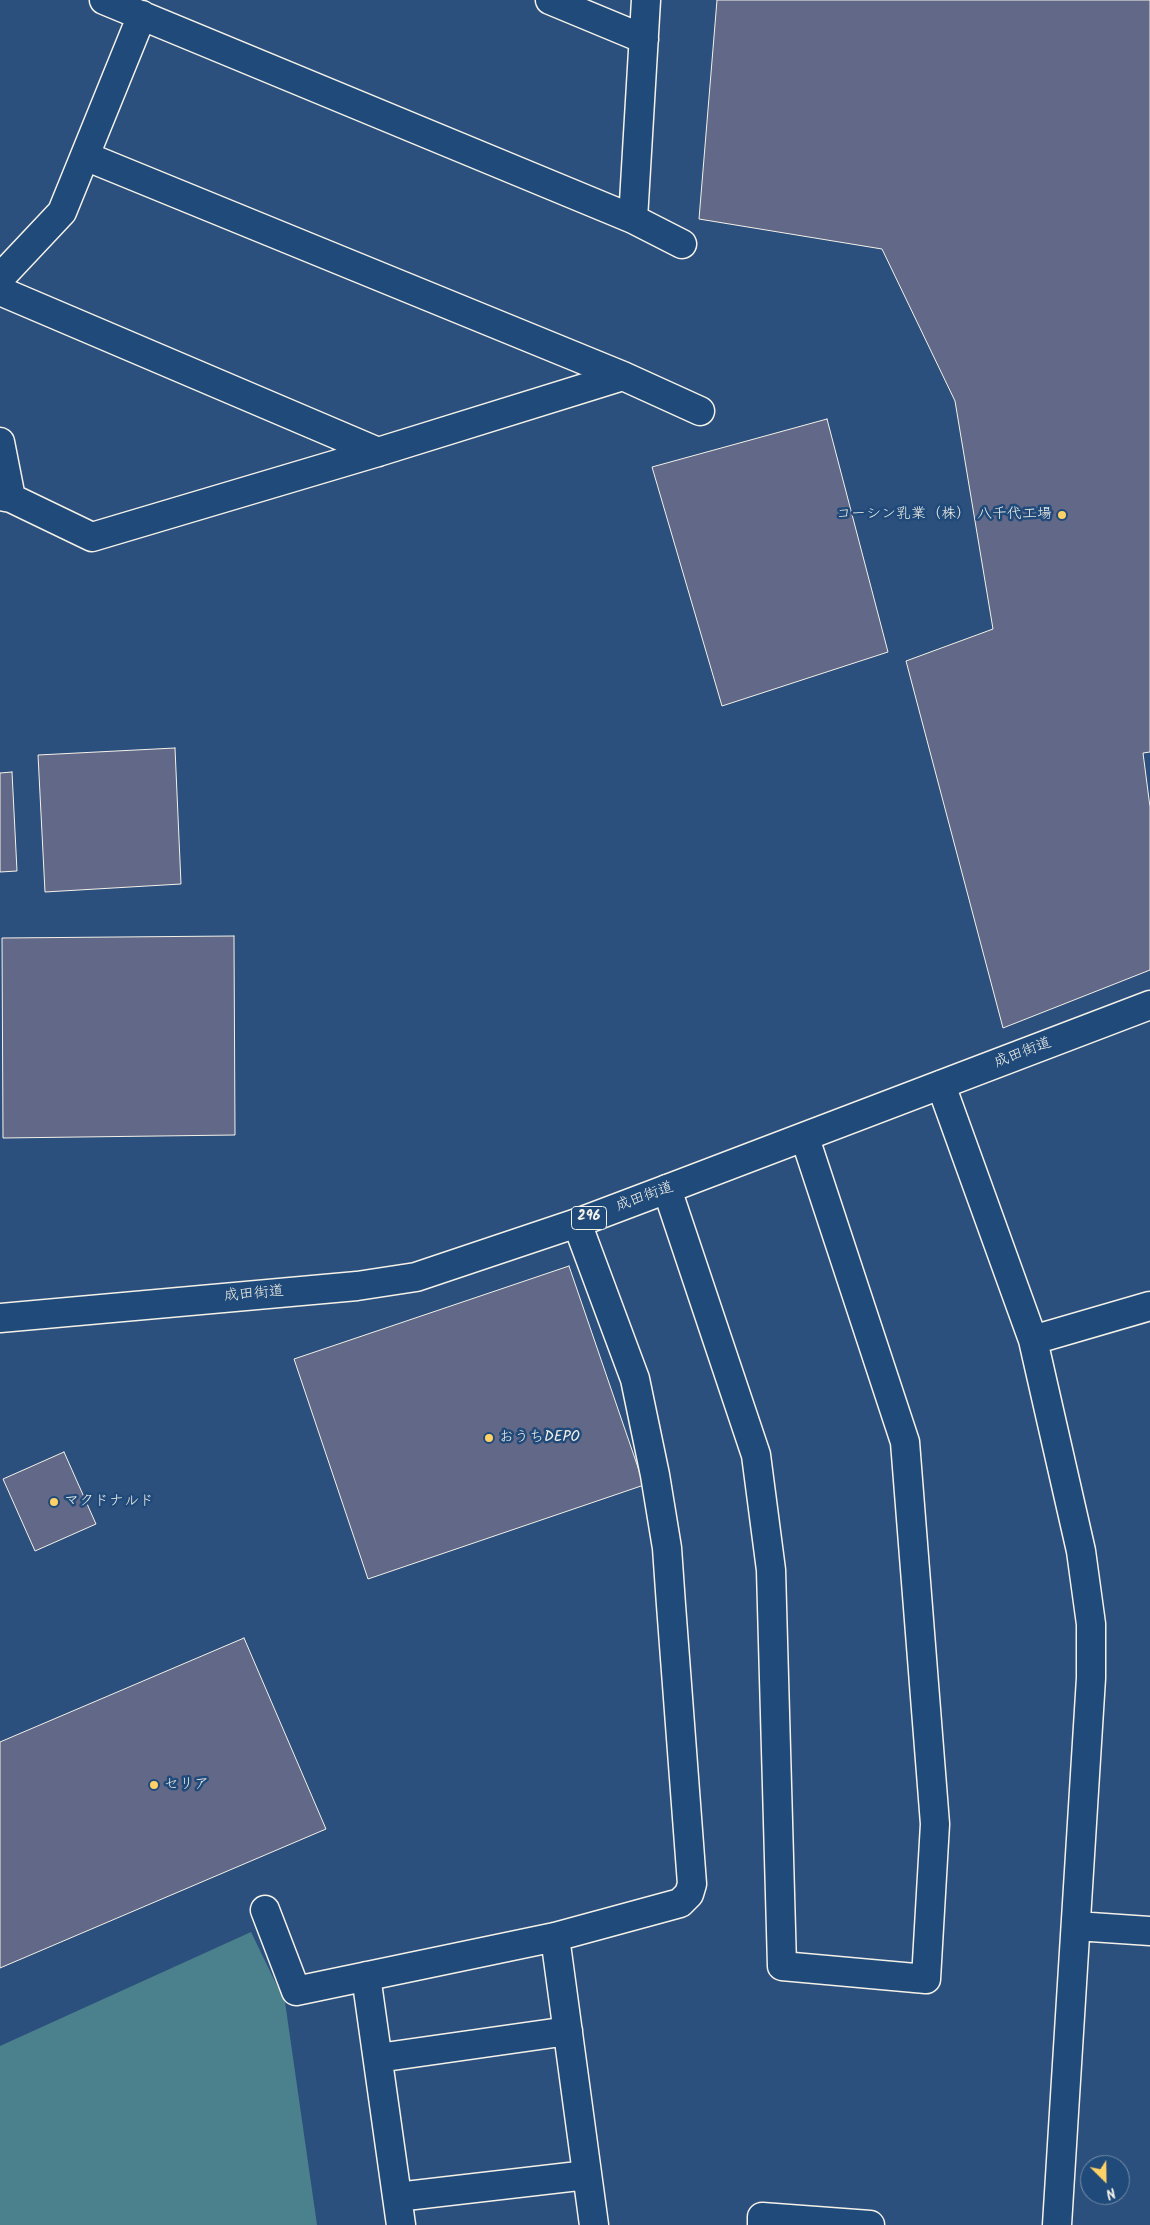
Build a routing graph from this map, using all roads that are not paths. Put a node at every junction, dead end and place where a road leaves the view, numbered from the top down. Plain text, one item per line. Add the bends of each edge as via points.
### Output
1 (104, 0) edge
2 (550, 0) edge
3 (646, 0) edge
4 (142, 15) junction
5 (644, 39) junction
6 (85, 156) junction
7 (633, 219) junction
8 (682, 244) dead end
9 (0, 278) edge
10 (0, 291) edge
11 (623, 376) junction
12 (700, 411) dead end
13 (0, 442) edge
14 (378, 452) junction
15 (5, 497) edge
16 (1150, 1006) edge
17 (941, 1086) junction
18 (805, 1138) junction
19 (667, 1189) junction
20 (577, 1223) junction
21 (1150, 1306) edge
22 (0, 1318) edge
23 (1033, 1340) junction
24 (265, 1910) dead end
25 (1076, 1926) junction
26 (1150, 1931) edge
27 (555, 1937) junction
28 (366, 1976) junction
29 (568, 2031) junction
30 (378, 2058) junction
31 (587, 2175) junction
32 (397, 2197) junction
33 (401, 2225) edge
34 (594, 2225) edge
35 (762, 2225) edge
36 (870, 2225) edge
37 (1057, 2225) edge

1 - 4 main road
2 - 5 main road
3 - 5 main road
4 - 6 main road
4 - 7 main road
5 - 7 main road
6 - 9 main road via 62,212
6 - 11 main road
7 - 8 main road
10 - 14 main road
11 - 12 main road
11 - 14 main road
13 - 15 main road
14 - 15 main road via 92,537
16 - 17 main road, 成田街道 / 296
17 - 18 main road, 成田街道 / 296
17 - 23 main road
18 - 19 main road, 成田街道 / 296
18 - 19 main road via 905,1442 935,1824 926,1979 782,1966 771,1570 756,1456
19 - 20 main road, 成田街道 / 296
20 - 22 main road, 成田街道 / 296 via 416,1278
20 - 27 main road via 635,1379 655,1475 667,1557 692,1884 689,1894 680,1903
21 - 23 main road
23 - 25 main road via 1081,1551 1091,1624 1091,1678
24 - 28 main road via 296,1991
25 - 26 main road
25 - 37 main road
27 - 28 main road
27 - 29 main road
28 - 30 main road
29 - 30 main road
29 - 31 main road
30 - 32 main road
31 - 32 main road
31 - 34 main road
32 - 33 main road
35 - 36 main road via 762,2217

